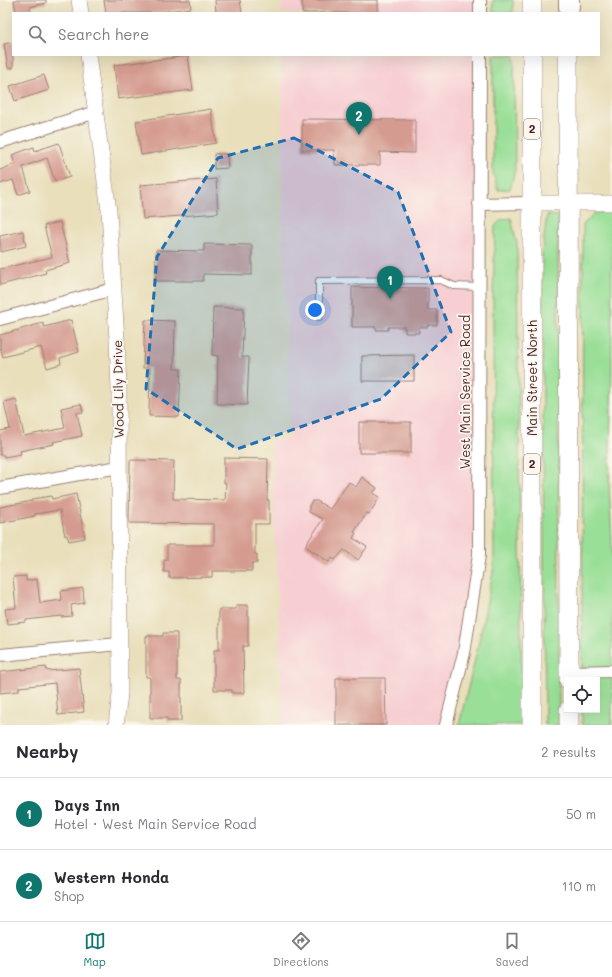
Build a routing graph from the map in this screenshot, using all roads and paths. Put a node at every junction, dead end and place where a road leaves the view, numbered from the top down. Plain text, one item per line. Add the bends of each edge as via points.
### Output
1 (79, 0) edge
2 (480, 0) edge
3 (532, 0) edge
4 (81, 12) edge
5 (480, 12) edge
6 (532, 12) edge
7 (88, 56) edge
8 (480, 56) edge
9 (532, 56) edge
10 (568, 56) edge
11 (96, 112) junction
12 (0, 142) edge
13 (532, 203) junction
14 (568, 203) junction
15 (612, 203) edge
16 (479, 204) junction
17 (479, 287) junction
18 (114, 289) junction
19 (319, 317) dead end
20 (0, 319) edge
21 (119, 467) junction
22 (0, 488) edge
23 (119, 644) junction
24 (0, 655) edge
25 (612, 671) edge
26 (569, 676) edge
27 (569, 713) edge
28 (116, 725) edge
29 (446, 725) edge
30 (532, 725) edge
31 (569, 725) edge

1 - 4 street
2 - 5 street
3 - 6 main road
7 - 11 street, Wood Lily Drive
8 - 16 street, West Main Service Road
9 - 13 main road, Main Street North / 2
10 - 14 main road
11 - 12 street
11 - 18 street, Wood Lily Drive via 109,212
13 - 14 street
13 - 16 street
13 - 30 main road, Main Street North / 2
14 - 15 street
14 - 26 main road
16 - 17 street, West Main Service Road
17 - 19 lane via 454,286 440,280 319,281
17 - 29 street, West Main Service Road via 479,555 464,653
18 - 20 street
18 - 21 street, Wood Lily Drive via 119,389
21 - 22 street
21 - 23 street, Wood Lily Drive
23 - 24 street
23 - 28 street, Wood Lily Drive via 119,706
25 - 26 street
27 - 31 main road

